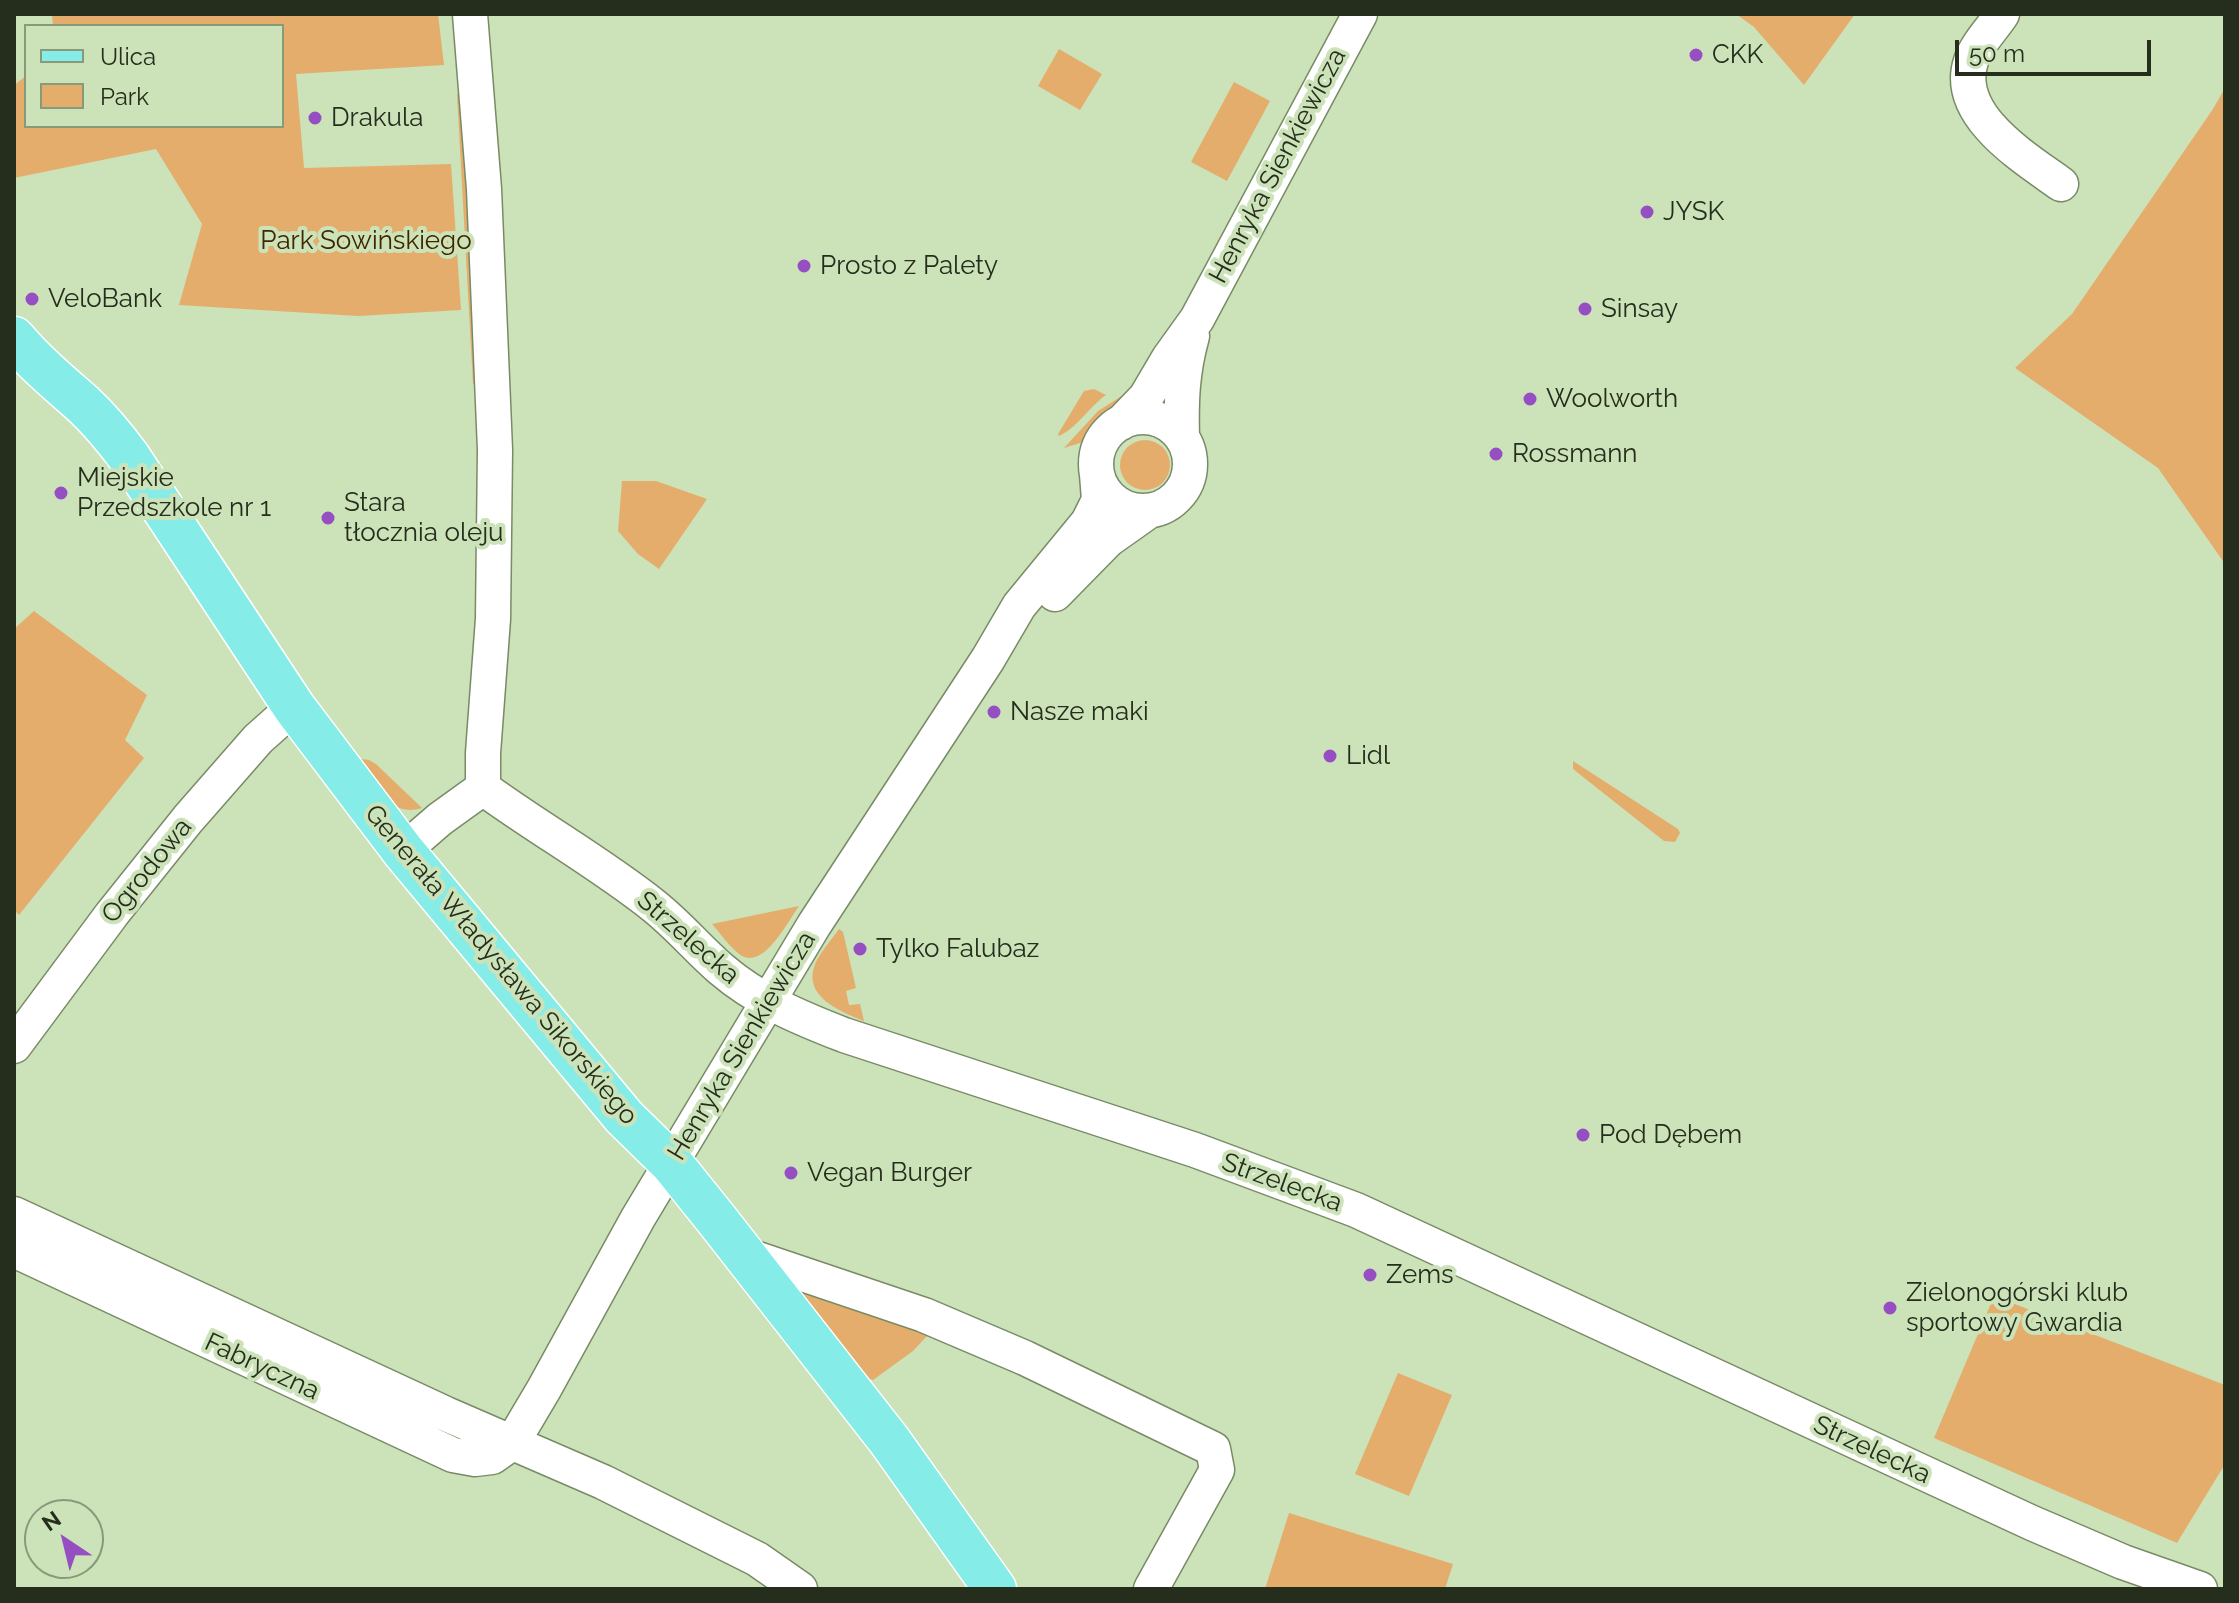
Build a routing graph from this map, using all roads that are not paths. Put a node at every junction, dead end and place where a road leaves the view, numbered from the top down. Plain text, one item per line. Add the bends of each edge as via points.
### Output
1 (470, 14) edge
2 (1360, 14) edge
3 (2002, 14) edge
4 (2061, 184) dead end
5 (1197, 319) junction
6 (19, 349) edge
7 (1121, 423) junction
8 (1182, 438) junction
9 (1097, 474) junction
10 (1149, 511) junction
11 (988, 659) junction
12 (294, 707) junction
13 (483, 788) junction
14 (403, 851) junction
15 (767, 1002) junction
16 (14, 1046) edge
17 (672, 1164) junction
18 (14, 1214) edge
19 (14, 1250) edge
20 (743, 1254) junction
21 (512, 1443) junction
22 (800, 1589) edge
23 (995, 1589) edge
24 (1151, 1589) edge
25 (2200, 1589) edge

1 - 13 street via 495,450
2 - 5 street, Henryka Sienkiewicza
3 - 4 street via 1972,58 1968,76 1974,103 2005,143
5 - 7 street, Henryka Sienkiewicza via 1146,397
5 - 8 street, Henryka Sienkiewicza via 1183,366
6 - 12 main road, Generała Władysława Sikorskiego via 99,421 129,457
7 - 8 street via 1134,418 1161,421
7 - 9 street via 1103,439
8 - 10 street via 1189,453 1188,478 1175,499
9 - 10 street via 1110,498 1135,511
9 - 11 street, Henryka Sienkiewicza via 1099,500 1088,522 1019,606
10 - 11 street, Henryka Sienkiewicza via 1108,540
11 - 15 street, Henryka Sienkiewicza
12 - 14 main road, Generała Władysława Sikorskiego
12 - 16 street, Ogrodowa via 258,739 188,819
13 - 14 street
13 - 15 street, Strzelecka via 656,907 723,971
14 - 17 main road, Generała Władysława Sikorskiego via 624,1117
15 - 17 street, Henryka Sienkiewicza
15 - 25 street, Strzelecka via 832,1030 1195,1150 1356,1210 2018,1517
17 - 20 main road, Generała Władysława Sikorskiego
17 - 21 street, Henryka Sienkiewicza
18 - 21 street, Fabryczna
19 - 21 street, Fabryczna via 453,1455 492,1457
20 - 23 main road, Generała Władysława Sikorskiego via 870,1415
20 - 24 street via 938,1321 1213,1449 1217,1470
21 - 22 street, Fabryczna via 711,1535

